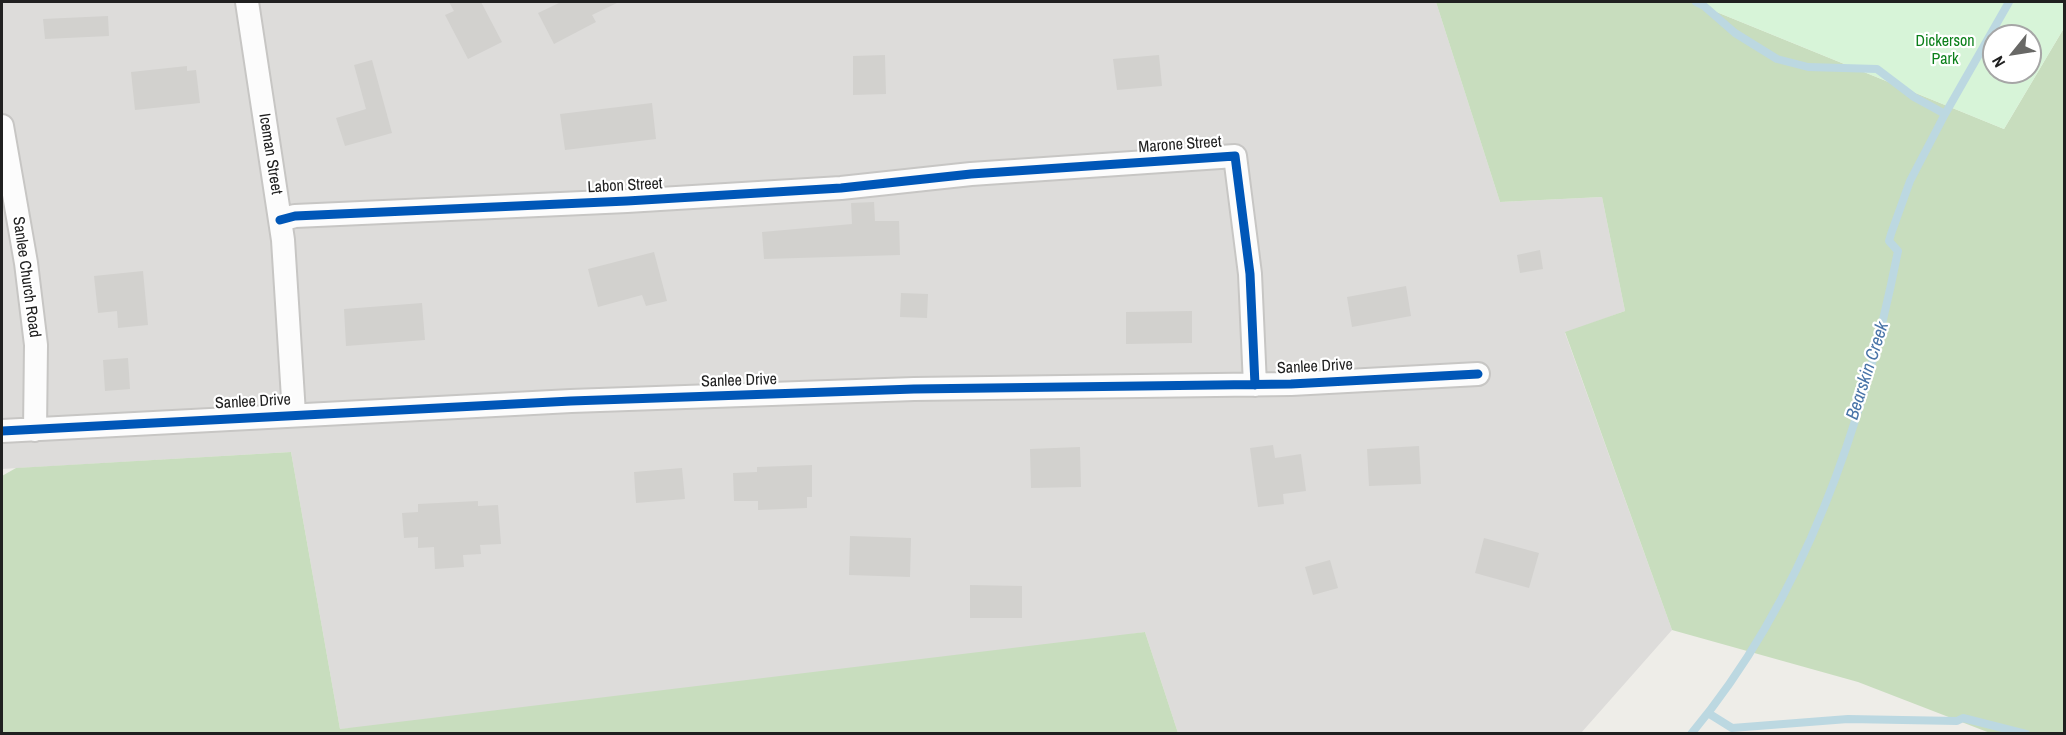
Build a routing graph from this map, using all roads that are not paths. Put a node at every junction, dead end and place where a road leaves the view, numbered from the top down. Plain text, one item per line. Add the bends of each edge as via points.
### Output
1 (247, 2) edge
2 (2, 126) edge
3 (971, 174) joint
4 (280, 220) junction
5 (1478, 374) dead end
6 (1255, 385) junction
7 (294, 414) junction
8 (35, 430) junction
9 (2, 431) edge

1 - 4 street, Iceman Street
2 - 8 street, Sanlee Church Road via 36,345
3 - 4 street, Labon Street via 841,188 295,216
3 - 6 street, Marone Street via 1235,156 1250,274
4 - 7 street, Iceman Street
5 - 6 street, Sanlee Drive
6 - 7 street, Sanlee Drive via 914,389
7 - 8 street, Sanlee Drive
8 - 9 street, Sanlee Drive

